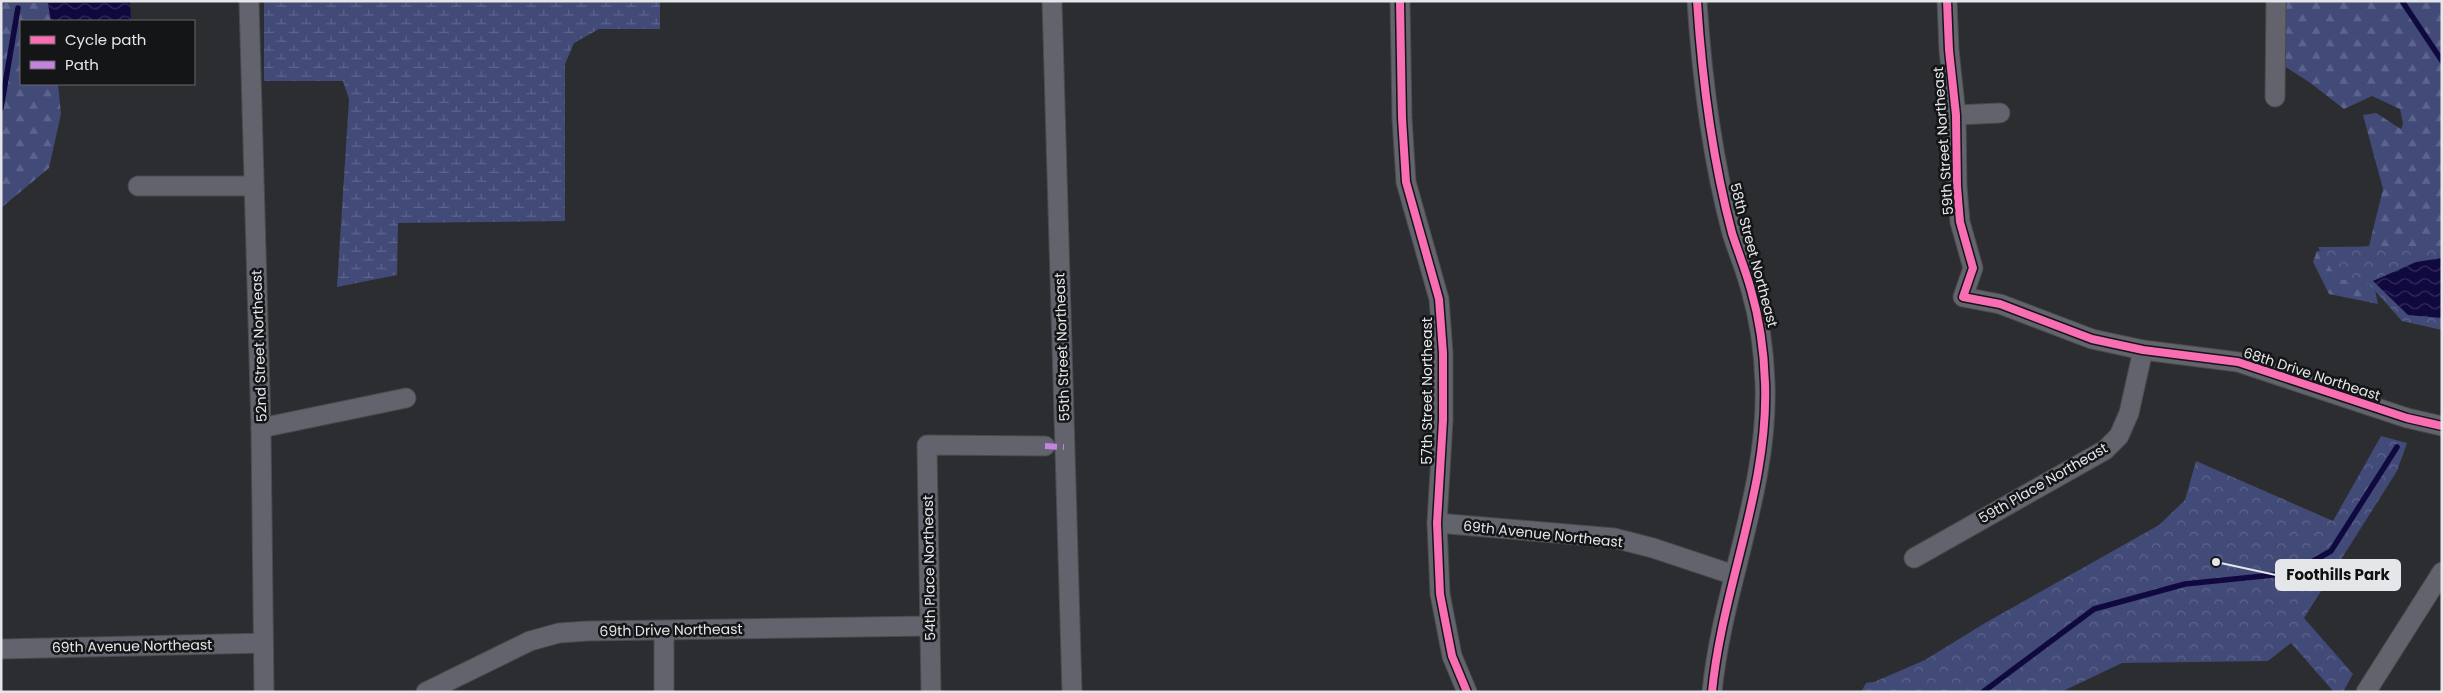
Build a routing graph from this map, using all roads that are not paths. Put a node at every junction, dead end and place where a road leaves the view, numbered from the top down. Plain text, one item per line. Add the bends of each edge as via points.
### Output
1 (249, 1) edge
2 (1052, 1) edge
3 (1400, 1) edge
4 (1697, 1) edge
5 (1947, 1) edge
6 (2276, 1) edge
7 (2275, 97) dead end
8 (2000, 113) dead end
9 (1956, 115) junction
10 (138, 186) dead end
11 (254, 186) junction
12 (2143, 350) junction
13 (406, 398) dead end
14 (2442, 426) edge
15 (261, 428) junction
16 (1045, 446) dead end
17 (1437, 523) junction
18 (1914, 558) dead end
19 (2442, 572) edge
20 (1734, 575) junction
21 (930, 626) junction
22 (664, 631) junction
23 (262, 643) junction
24 (1, 649) edge
25 (264, 692) edge
26 (426, 692) edge
27 (664, 692) edge
28 (931, 692) edge
29 (1072, 692) edge
30 (1467, 692) edge
31 (1712, 692) edge
32 (2366, 692) edge

1 - 11 street, 52nd Street Northeast
2 - 29 street, 55th Street Northeast
3 - 17 street, 57th Street Northeast via 1406,182 1439,299 1443,420
4 - 20 street, 58th Street Northeast via 1700,54 1716,156 1732,233 1751,289 1762,336 1765,385 1762,441
5 - 9 street, 59th Street Northeast
6 - 7 street
8 - 9 street, 59th Street Northeast
9 - 12 street, 59th Street Northeast via 1960,222 1973,268 1963,297 2000,304 2092,339
10 - 11 street
11 - 15 street, 52nd Street Northeast
12 - 14 street, 68th Drive Northeast via 2238,362 2407,418
12 - 18 street, 59th Place Northeast via 2129,413 2119,436 2105,450
13 - 15 street
15 - 23 street, 52nd Street Northeast
16 - 21 street, 54th Place Northeast via 927,445
17 - 20 street, 69th Avenue Northeast via 1614,538
17 - 30 street, 57th Street Northeast via 1440,594 1452,656
19 - 32 street
20 - 31 street, 58th Street Northeast via 1714,664
21 - 22 street, 69th Drive Northeast
21 - 28 street, 54th Place Northeast
22 - 26 street, 69th Drive Northeast via 588,631 530,640
22 - 27 street
23 - 24 street, 69th Avenue Northeast
23 - 25 street, 52nd Street Northeast

